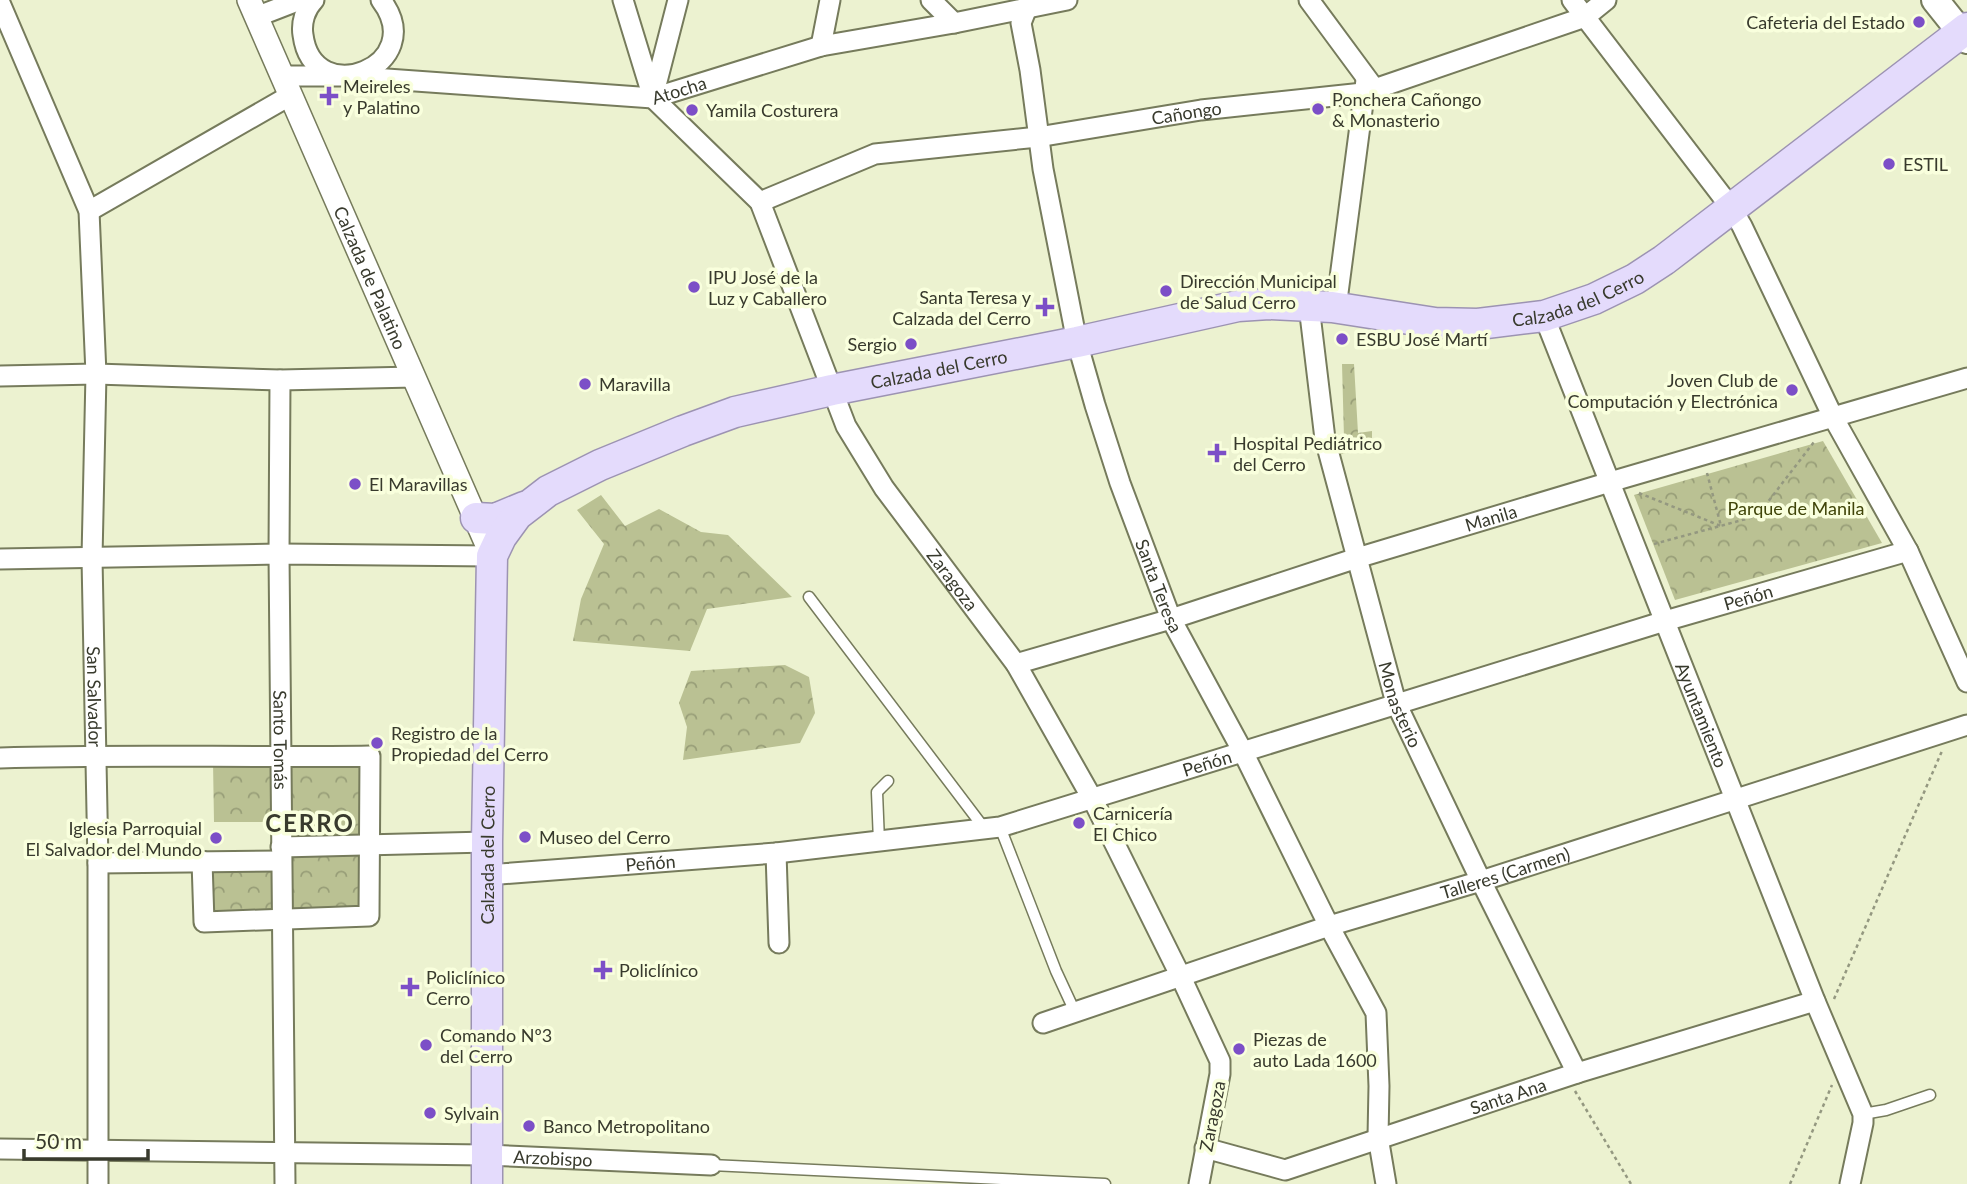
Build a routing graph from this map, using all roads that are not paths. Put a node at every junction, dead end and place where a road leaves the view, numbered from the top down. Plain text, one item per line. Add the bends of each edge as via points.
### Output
1 (300, 0) edge
2 (314, 0) edge
3 (382, 0) edge
4 (402, 0) edge
5 (623, 0) edge
6 (678, 0) edge
7 (830, 0) edge
8 (931, 0) edge
9 (1067, 0) edge
10 (1309, 0) edge
11 (1572, 0) edge
12 (1606, 0) edge
13 (1936, 0) edge
14 (0, 3) edge
15 (1028, 5) edge
16 (253, 8) edge
17 (1585, 17) junction
18 (954, 23) junction
19 (1965, 34) edge
20 (392, 40) junction
21 (821, 46) junction
22 (345, 76) junction
23 (385, 78) junction
24 (286, 85) junction
25 (1368, 86) junction
26 (653, 97) junction
27 (1038, 137) junction
28 (760, 202) junction
29 (1732, 209) junction
30 (89, 211) junction
31 (1323, 307) junction
32 (1544, 316) junction
33 (1077, 342) junction
34 (96, 374) junction
35 (0, 376) edge
36 (414, 377) junction
37 (1967, 378) edge
38 (280, 380) junction
39 (832, 390) junction
40 (1832, 417) junction
41 (1610, 482) junction
42 (531, 503) junction
43 (476, 518) junction
44 (1908, 551) junction
45 (279, 554) junction
46 (492, 556) junction
47 (92, 558) junction
48 (1357, 558) junction
49 (0, 559) edge
50 (809, 597) dead end
51 (1171, 619) junction
52 (1665, 621) junction
53 (1016, 664) junction
54 (1967, 682) edge
55 (1396, 703) junction
56 (1960, 727) edge
57 (1243, 752) junction
58 (97, 755) junction
59 (0, 758) edge
60 (281, 758) junction
61 (888, 781) dead end
62 (1093, 800) junction
63 (1735, 801) junction
64 (992, 828) junction
65 (487, 842) junction
66 (879, 842) junction
67 (371, 845) junction
68 (776, 853) junction
69 (281, 854) junction
70 (202, 861) junction
71 (99, 863) junction
72 (487, 875) junction
73 (1481, 881) junction
74 (282, 920) junction
75 (1329, 926) junction
76 (779, 943) dead end
77 (1180, 975) junction
78 (1815, 1002) junction
79 (1075, 1012) junction
80 (1043, 1023) dead end
81 (1572, 1075) junction
82 (1930, 1095) dead end
83 (1863, 1114) junction
84 (1378, 1138) junction
85 (1205, 1148) junction
86 (0, 1149) edge
87 (98, 1150) junction
88 (286, 1153) junction
89 (710, 1165) joint
90 (487, 1170) edge
91 (98, 1184) edge
92 (285, 1184) edge
93 (1105, 1184) edge
94 (1199, 1184) edge
95 (1386, 1184) edge
96 (1850, 1184) edge

1 - 16 street
2 - 22 street via 304,16 304,43 319,66
3 - 20 street via 390,13
4 - 20 street
5 - 26 street, Zaragoza
6 - 26 street
7 - 21 street
8 - 18 street
9 - 15 street, Atocha
10 - 25 street
11 - 17 street
12 - 17 street, Cañongo
13 - 19 main road
14 - 30 street
15 - 18 street, Atocha
15 - 27 street, Santa Teresa via 1021,23
16 - 24 street, Calzada de Palatino
17 - 25 street, Cañongo
17 - 29 street
18 - 21 street, Atocha
19 - 29 main road, Calzada del Cerro
20 - 22 street via 370,70
20 - 23 street
21 - 26 street, Atocha
22 - 23 street, Atocha
22 - 24 street, Atocha
23 - 26 street, Atocha
24 - 30 street
24 - 36 street, Calzada de Palatino
25 - 27 street, Cañongo
25 - 31 street, Monasterio
26 - 28 street, Zaragoza
27 - 28 street, Cañongo via 875,154
27 - 33 street, Santa Teresa
28 - 39 street, Zaragoza
29 - 32 main road, Calzada del Cerro via 1635,279
29 - 40 street
30 - 34 street, San Salvador
31 - 32 main road, Calzada del Cerro via 1435,323 1478,324
31 - 33 main road, Calzada del Cerro via 1238,306
31 - 48 street, Monasterio via 1325,439
32 - 41 street, Ayuntamiento
33 - 39 main road, Calzada del Cerro
33 - 51 street, Santa Teresa via 1120,483
34 - 35 street
34 - 38 street
34 - 47 street, San Salvador
36 - 38 street
36 - 43 street, Calzada de Palatino
37 - 40 street, Manila
38 - 45 street, Santo Tomás
39 - 42 main road, Calzada del Cerro via 706,422 600,465
39 - 53 street, Zaragoza via 846,426 884,488
40 - 41 street, Manila
40 - 44 street
41 - 48 street, Manila
41 - 52 street, Ayuntamiento
42 - 43 main road via 495,519
42 - 46 main road, Calzada del Cerro via 510,524
43 - 46 street, Calzada de Palatino
44 - 52 street, Peñón
44 - 54 street
45 - 46 street
45 - 47 street
45 - 60 street, Santo Tomás
46 - 65 main road, Calzada del Cerro
47 - 49 street
47 - 58 street, San Salvador
48 - 51 street, Manila
48 - 55 street, Monasterio
50 - 64 lane
51 - 53 street, Manila
51 - 57 street, Santa Teresa
52 - 55 street, Peñón
52 - 63 street, Ayuntamiento
53 - 62 street, Zaragoza
55 - 57 street, Peñón
55 - 73 street, Monasterio
56 - 63 street, Talleres (Carmen)
57 - 62 street, Peñón
57 - 75 street, Santa Teresa
58 - 59 street
58 - 60 street
58 - 71 street, San Salvador
60 - 67 street via 370,756
60 - 69 street, Santo Tomás
61 - 66 lane via 877,792
62 - 64 street, Peñón
62 - 77 street, Zaragoza
63 - 73 street, Talleres (Carmen)
63 - 78 street, Ayuntamiento
64 - 66 street, Peñón
64 - 79 lane
65 - 67 street
65 - 72 main road, Calzada del Cerro
66 - 68 street, Peñón
67 - 69 street
67 - 74 street via 369,916
68 - 72 street, Peñón
68 - 76 street
69 - 70 street
69 - 74 street, Santo Tomás
70 - 71 street
70 - 74 street via 204,922
71 - 87 street, San Salvador
72 - 90 main road, Calzada del Cerro
73 - 75 street, Talleres (Carmen)
73 - 81 street, Monasterio
74 - 88 street, Santo Tomás
75 - 77 street, Talleres (Carmen)
75 - 84 street, Santa Teresa via 1376,1013
77 - 79 street, Talleres (Carmen)
77 - 85 street, Zaragoza via 1220,1061
78 - 81 street, Santa Ana
78 - 83 street, Ayuntamiento
79 - 80 street, Talleres (Carmen)
81 - 84 street, Santa Ana
82 - 83 lane
83 - 96 street
84 - 85 street, Santa Ana via 1285,1170
84 - 95 street, Santa Teresa
85 - 94 street, Zaragoza
86 - 87 street, Arzobispo
87 - 88 street, Arzobispo
87 - 91 street, San Salvador
88 - 90 street, Arzobispo
88 - 92 street, Santo Tomás
89 - 90 street, Arzobispo
89 - 93 lane, Arzobispo

